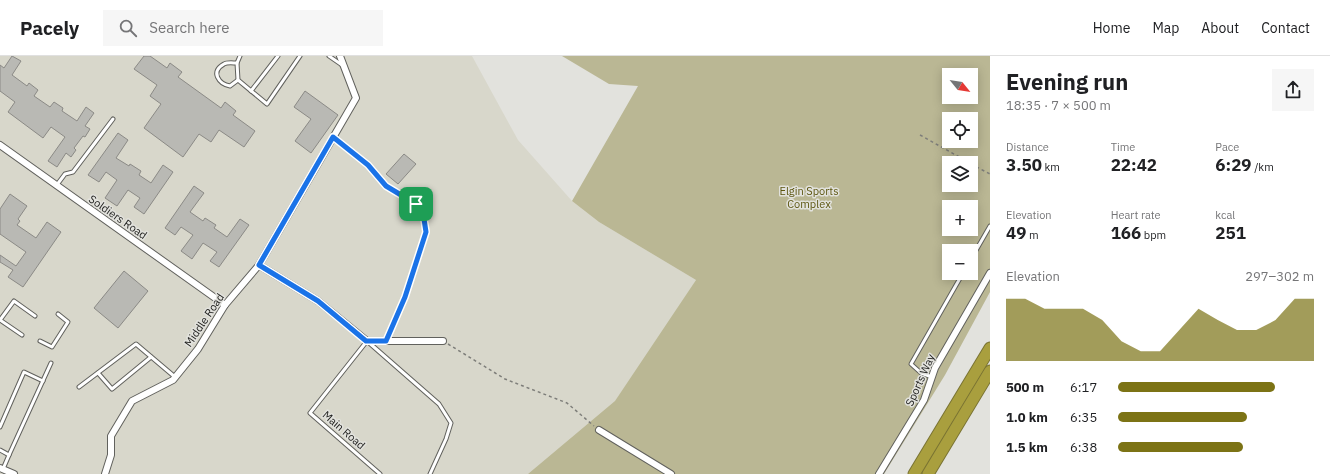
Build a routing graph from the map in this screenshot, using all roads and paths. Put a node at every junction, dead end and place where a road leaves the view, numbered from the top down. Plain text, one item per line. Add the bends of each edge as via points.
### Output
1 (240, 56) edge
2 (278, 56) edge
3 (300, 56) edge
4 (330, 56) edge
5 (340, 56) edge
6 (237, 62) junction
7 (344, 66) junction
8 (238, 80) junction
9 (251, 91) junction
10 (113, 119) dead end
11 (920, 135) dead end
12 (333, 137) junction
13 (0, 145) edge
14 (958, 156) edge
15 (978, 167) edge
16 (990, 174) edge
17 (56, 186) junction
18 (990, 226) edge
19 (978, 247) edge
20 (259, 265) junction
21 (990, 273) edge
22 (959, 280) edge
23 (224, 305) junction
24 (58, 314) dead end
25 (35, 316) dead end
26 (22, 335) dead end
27 (40, 341) dead end
28 (366, 341) junction
29 (386, 341) junction
30 (444, 341) joint
31 (990, 348) edge
32 (151, 357) junction
33 (51, 363) dead end
34 (990, 371) edge
35 (98, 373) junction
36 (175, 377) junction
37 (932, 377) junction
38 (43, 381) junction
39 (79, 387) dead end
40 (0, 427) edge
41 (599, 430) joint
42 (0, 450) edge
43 (9, 455) junction
44 (2, 469) edge
45 (14, 474) edge
46 (105, 474) edge
47 (380, 474) edge
48 (430, 474) edge
49 (671, 474) edge
50 (879, 474) edge
51 (914, 474) edge
52 (928, 474) edge

1 - 6 lane
2 - 9 lane
3 - 9 lane via 267,104
4 - 7 lane
5 - 7 street, Middle Road
6 - 8 lane
6 - 8 lane via 225,63 217,75 223,85 230,86
7 - 12 street, Middle Road via 356,98
8 - 9 lane
10 - 17 lane via 73,172 65,174
11 - 14 path
12 - 20 street, Middle Road
12 - 29 lane via 368,165 386,186 416,204 424,219 426,232 405,297
13 - 17 street, Soldiers Road
15 - 16 path
17 - 23 street, Soldiers Road
18 - 19 lane
20 - 23 street, Middle Road
20 - 28 street via 318,301
21 - 37 street, Sports Way
22 - 37 lane via 911,364 921,373
23 - 36 street, Middle Road via 198,349
24 - 27 lane via 68,322 52,347
25 - 26 lane via 14,301 0,320
28 - 29 street
28 - 47 lane, Main Road via 310,413
28 - 48 lane via 439,404 451,423
29 - 30 street
30 - 41 path via 505,379 567,403
31 - 51 highway
32 - 35 lane via 136,344
32 - 35 lane via 112,389
32 - 36 lane
33 - 38 lane
34 - 52 highway
35 - 39 lane
36 - 46 street, Middle Road via 132,401 111,436 111,455
37 - 50 street, Sports Way via 924,400
38 - 40 lane via 24,372
38 - 43 lane
41 - 49 street
42 - 43 lane
43 - 44 lane
44 - 45 street

